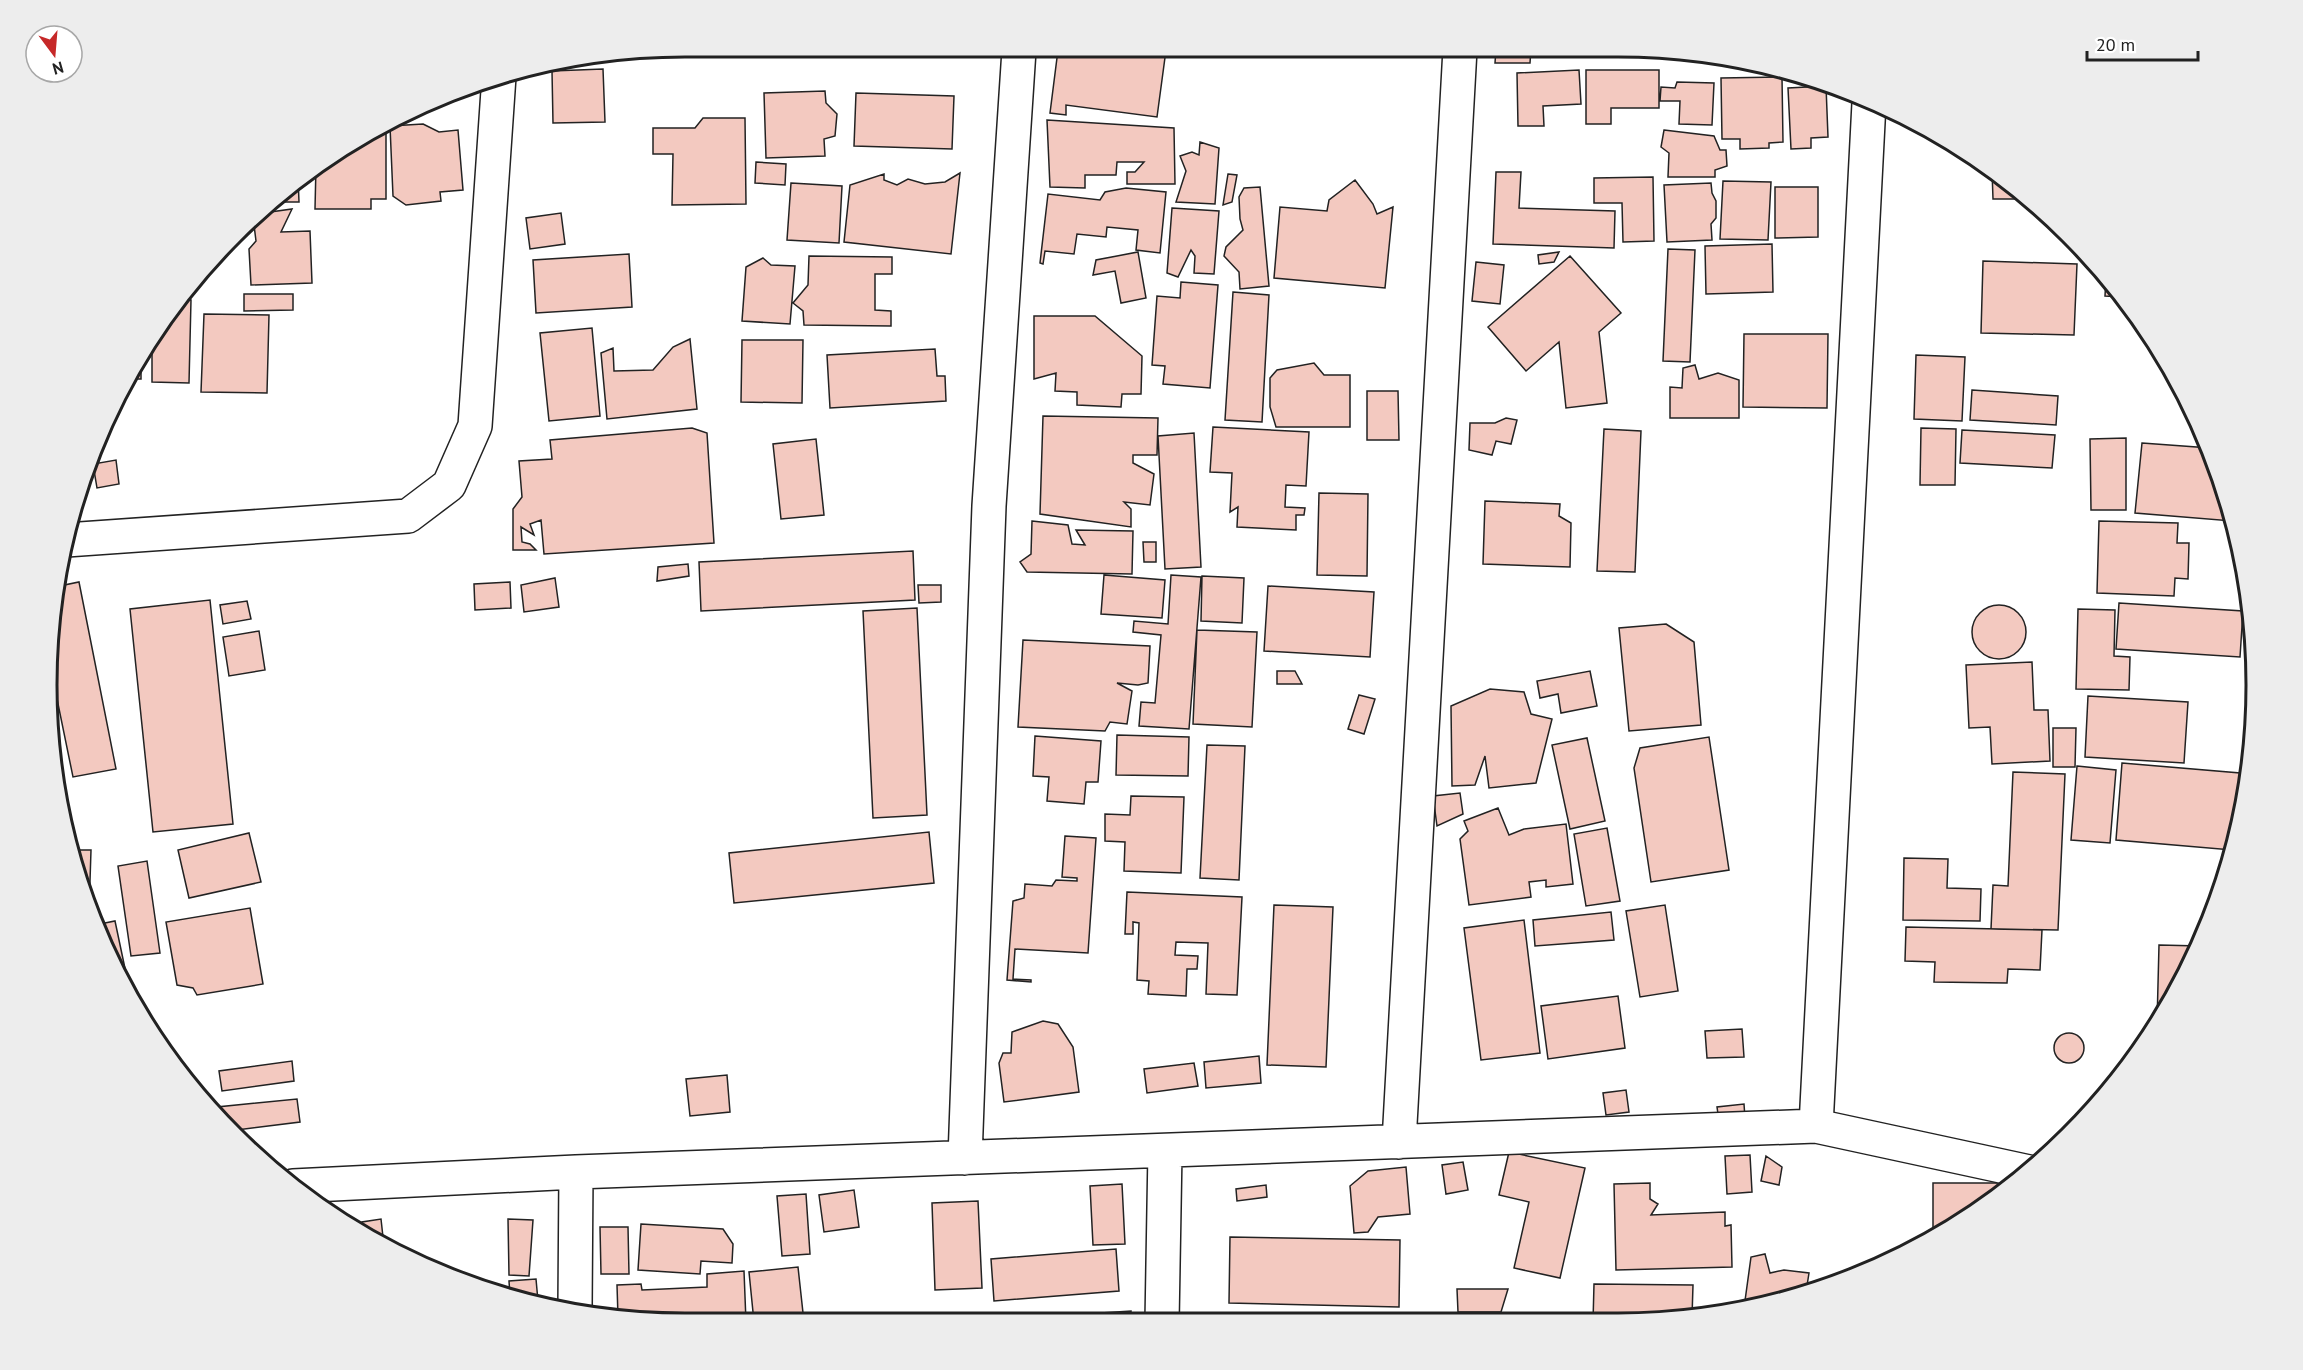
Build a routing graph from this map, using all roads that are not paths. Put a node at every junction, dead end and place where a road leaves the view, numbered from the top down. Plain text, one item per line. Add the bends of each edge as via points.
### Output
1 (1019, 57) edge
2 (1461, 57) edge
3 (499, 85) edge
4 (1869, 110) edge
5 (74, 539) edge
6 (1816, 1126) junction
7 (1400, 1142) junction
8 (1165, 1151) junction
9 (965, 1158) junction
10 (2017, 1169) edge
11 (576, 1172) junction
12 (306, 1185) edge
13 (575, 1303) edge
14 (1162, 1313) edge

1 - 9 street via 989,506
2 - 7 street
3 - 5 street via 475,426 449,485 408,516
4 - 6 street
6 - 7 street
6 - 10 street
7 - 8 street
8 - 9 street
8 - 14 street
9 - 11 street
11 - 12 street
11 - 13 street

